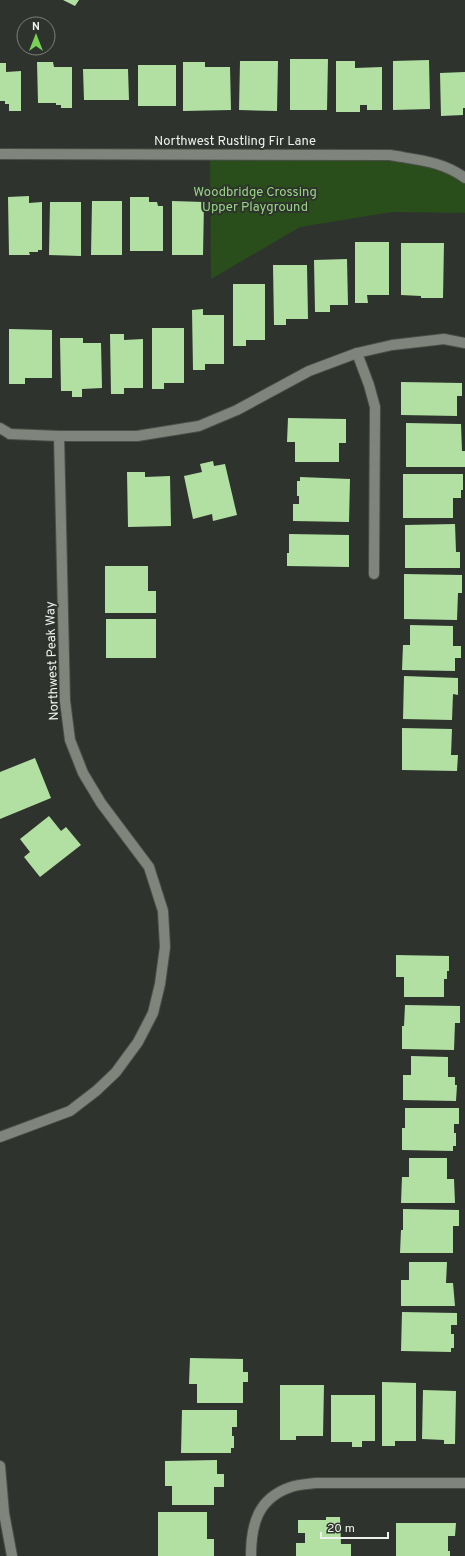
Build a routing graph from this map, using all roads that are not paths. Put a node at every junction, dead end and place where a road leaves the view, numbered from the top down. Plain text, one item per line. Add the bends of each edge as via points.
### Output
1 (0, 154) edge
2 (465, 178) edge
3 (465, 342) edge
4 (357, 353) junction
5 (0, 428) edge
6 (59, 436) junction
7 (374, 574) dead end
8 (0, 1137) edge
9 (0, 1466) edge
10 (465, 1483) edge
11 (12, 1556) edge
12 (251, 1556) edge

1 - 2 street, Northwest Rustling Fir Lane via 390,155 434,162
3 - 4 street via 444,339 392,345
4 - 6 street via 309,371 237,410 199,426 137,436
4 - 7 street via 375,407
5 - 6 street via 10,434
6 - 8 street, Northwest Peak Way via 65,701 70,740 83,774 101,803 149,867 162,911 164,947 160,984 153,1013 138,1042 116,1072 70,1111
9 - 11 street via 4,1513
10 - 12 street via 316,1483 291,1487 272,1495 260,1509 254,1525

